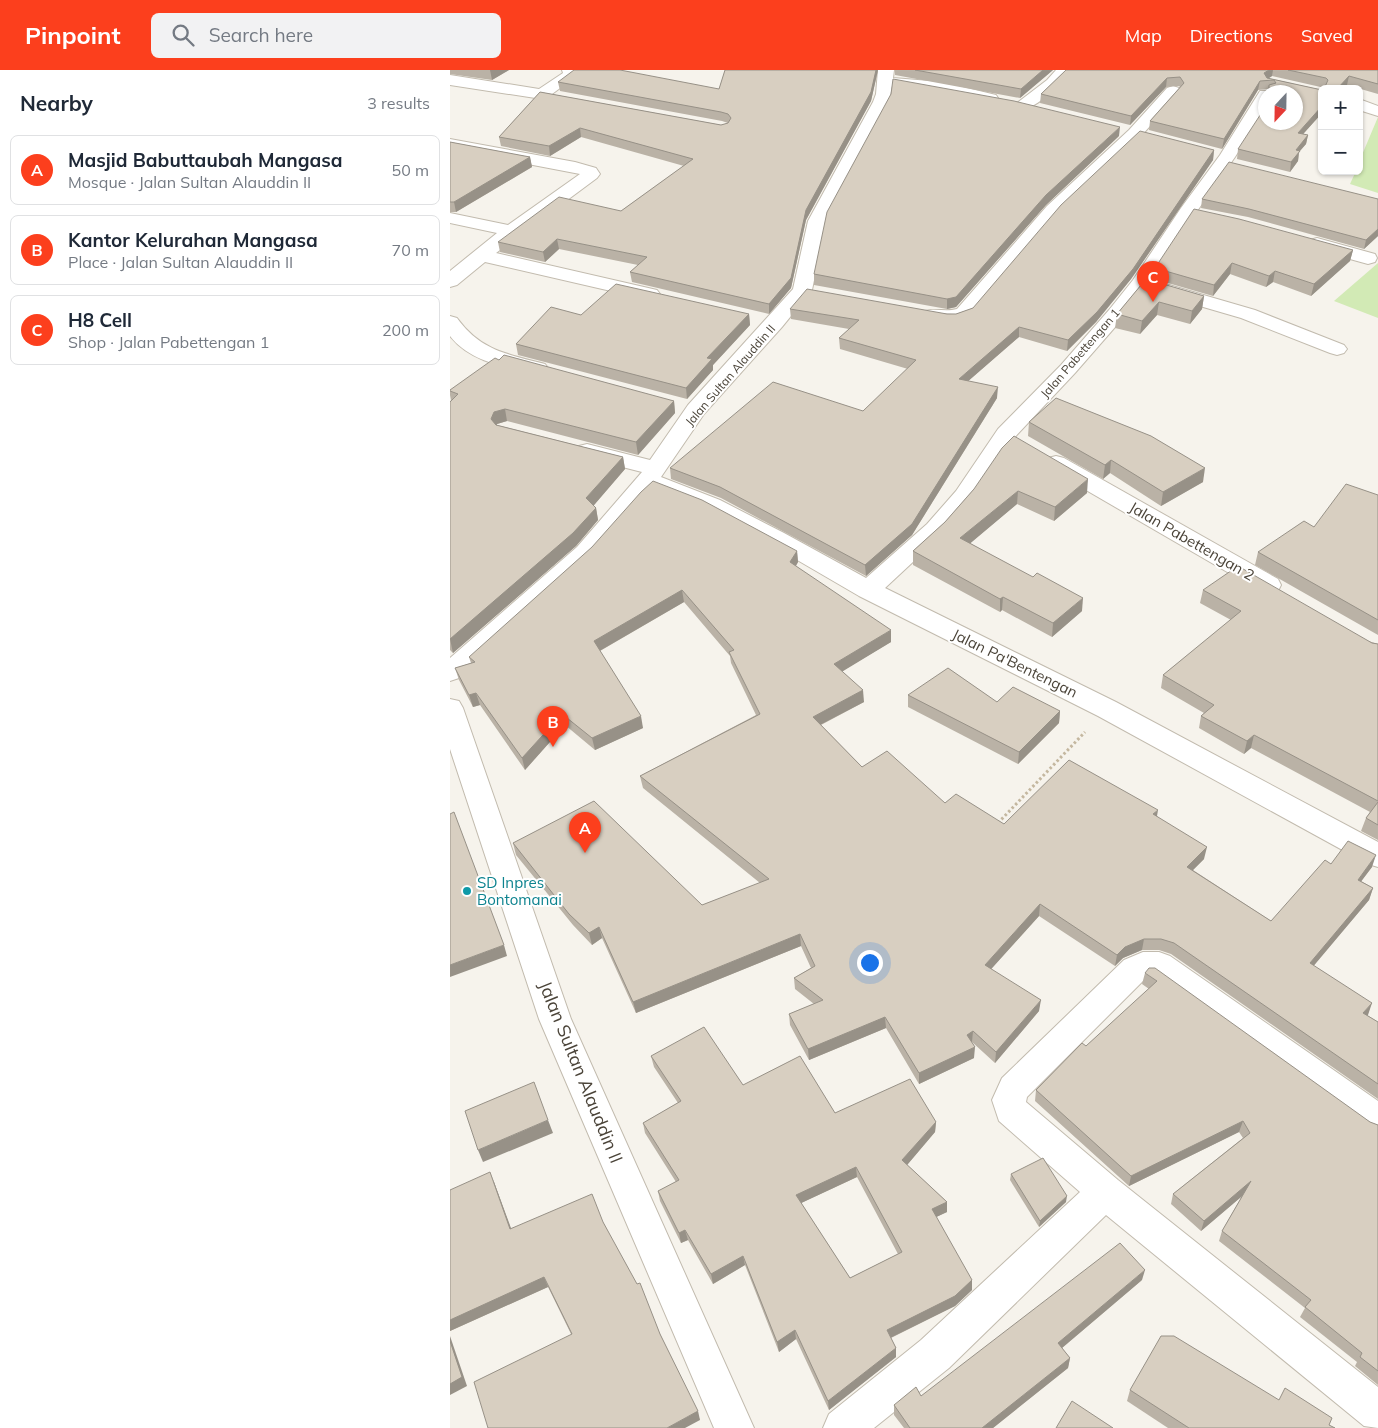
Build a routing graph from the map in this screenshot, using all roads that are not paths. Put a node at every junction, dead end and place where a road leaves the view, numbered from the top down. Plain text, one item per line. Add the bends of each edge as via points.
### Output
1 (570, 70) edge
2 (1064, 70) edge
3 (886, 75) edge
4 (450, 80) edge
5 (1173, 91) edge
6 (542, 94) junction
7 (561, 97) edge
8 (1363, 105) edge
9 (1023, 106) junction
10 (1258, 108) edge
11 (1377, 109) edge
12 (1040, 110) edge
13 (1126, 131) junction
14 (1154, 138) edge
15 (450, 144) edge
16 (450, 218) edge
17 (512, 231) junction
18 (1303, 240) edge
19 (481, 255) junction
20 (1368, 258) dead end
21 (450, 281) edge
22 (1140, 283) junction
23 (670, 299) edge
24 (912, 311) edge
25 (450, 322) edge
26 (1337, 350) dead end
27 (554, 372) edge
28 (675, 404) dead end
29 (696, 410) junction
30 (1023, 444) junction
31 (572, 447) edge
32 (652, 474) junction
33 (868, 590) junction
34 (1285, 594) edge
35 (450, 672) edge
36 (450, 708) edge
37 (1378, 856) edge
38 (1378, 1120) edge
39 (1106, 1192) junction
40 (1378, 1412) edge
41 (734, 1428) edge
42 (843, 1428) edge

1 - 6 street via 571,74
2 - 9 street
3 - 9 street
3 - 29 street, Jalan Sultan Alauddin II via 881,102 817,221 811,292 766,321
4 - 6 street
5 - 13 street
6 - 7 street
8 - 11 street
9 - 12 street
10 - 22 street, Jalan Pabettengan 1 via 1196,214
13 - 14 street
13 - 24 street via 964,313 947,317
15 - 17 street via 590,172
16 - 17 street
17 - 19 street
18 - 20 street
19 - 21 street
19 - 23 street
22 - 26 street via 1248,314
22 - 30 street, Jalan Pabettengan 1 via 1068,369
25 - 27 street via 475,350
28 - 29 street
29 - 32 street, Jalan Sultan Alauddin II
30 - 33 street, Jalan Pabettengan 1 via 964,496 921,544
30 - 34 street, Jalan Pabettengan 2
31 - 32 street, Jalan Pa'Bentengan
32 - 33 street, Jalan Pa'Bentengan
32 - 35 street, Jalan Sultan Alauddin II via 585,552
33 - 37 street, Jalan Pa'Bentengan via 1107,709
36 - 41 street, Jalan Sultan Alauddin II via 555,1019
38 - 39 street via 1159,965 1143,965 1014,1088 1009,1100 1011,1110
39 - 40 street
39 - 42 street via 935,1354

